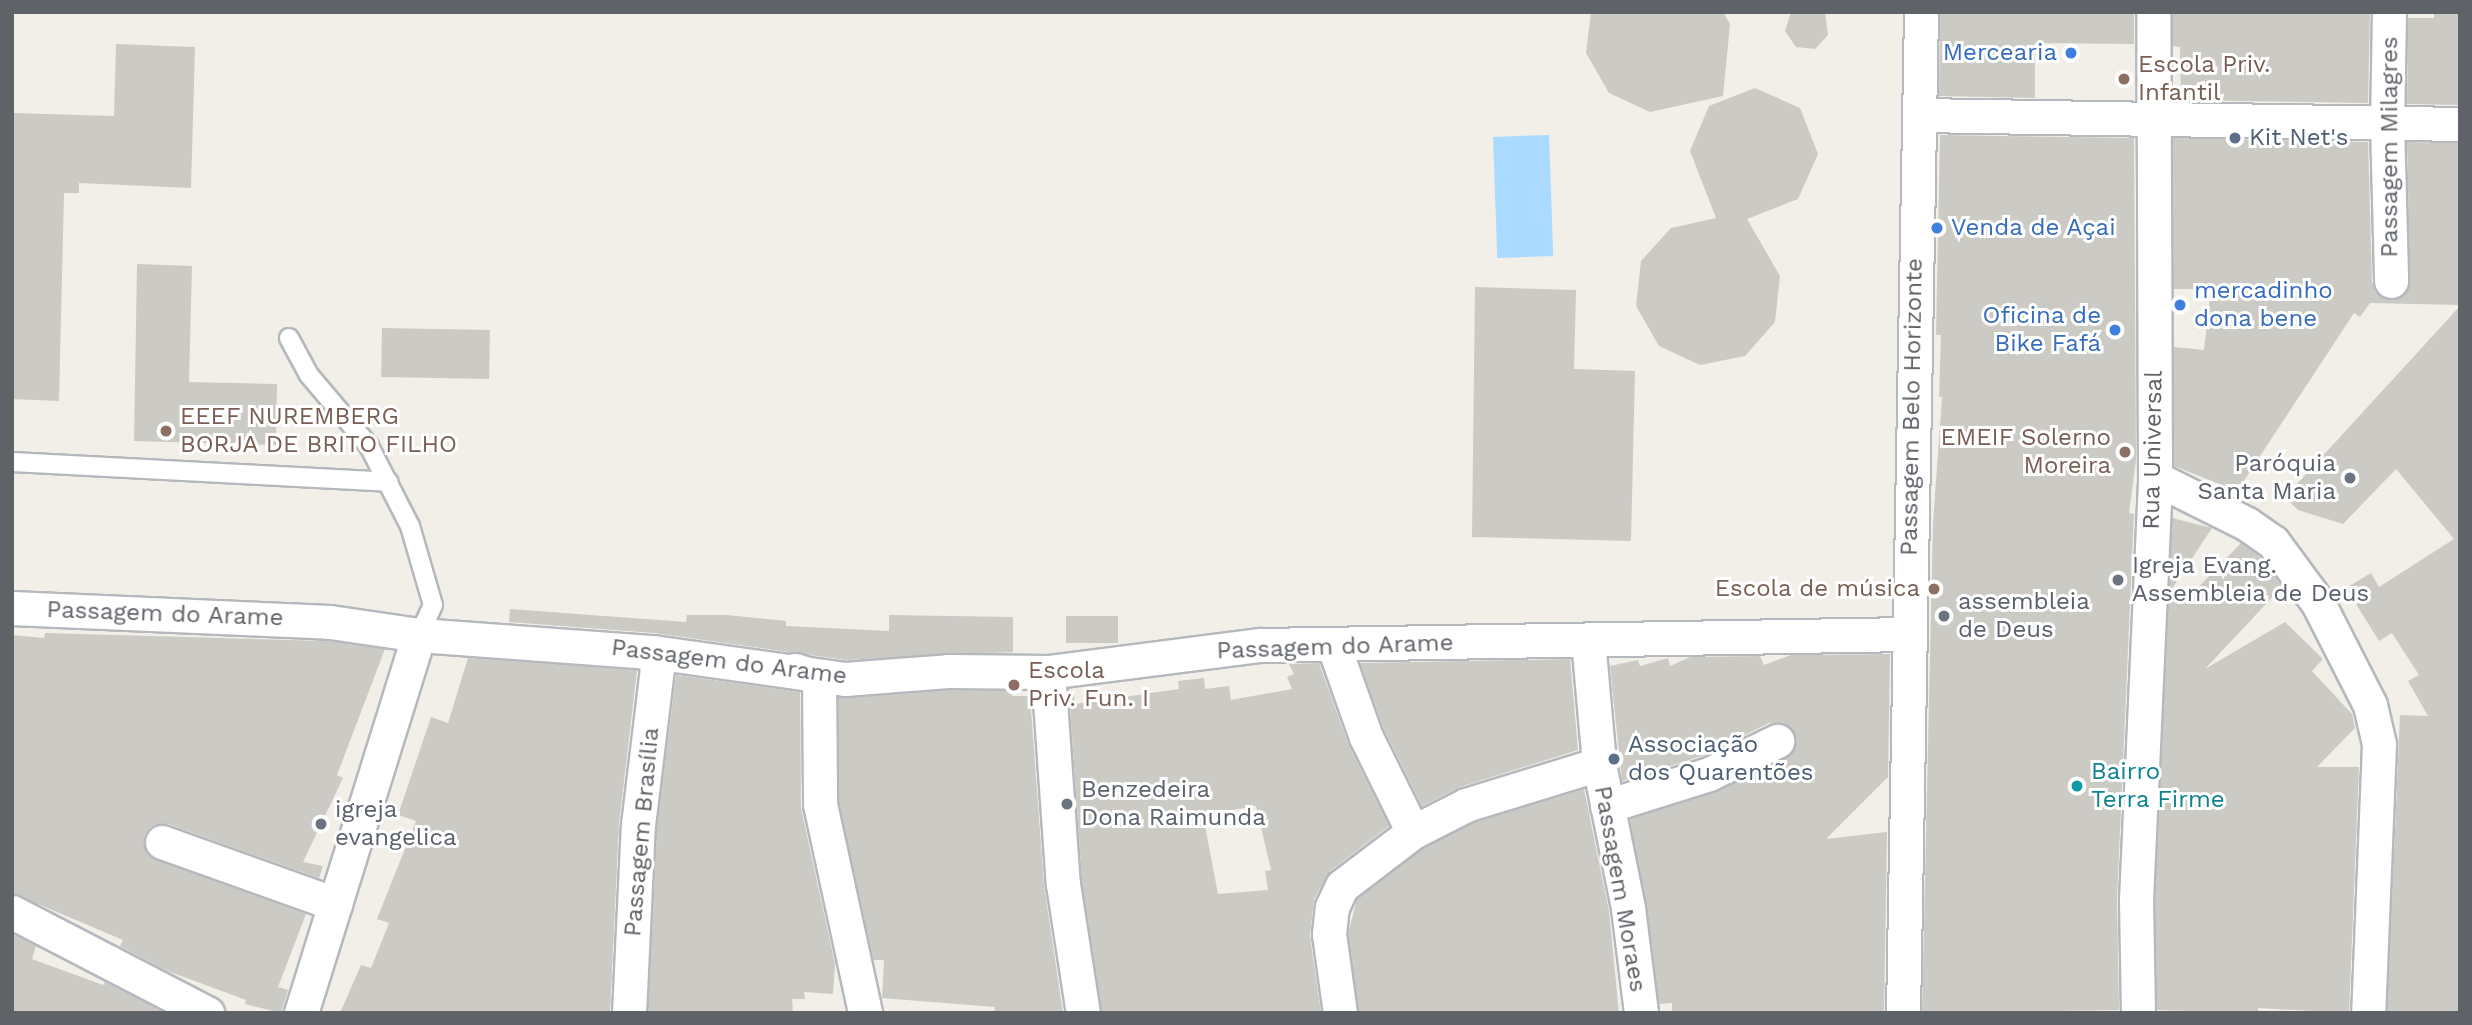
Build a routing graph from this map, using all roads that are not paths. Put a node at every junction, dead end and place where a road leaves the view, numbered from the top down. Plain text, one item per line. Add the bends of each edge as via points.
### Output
1 (1920, 12) edge
2 (2153, 12) edge
3 (2389, 12) edge
4 (1919, 115) junction
5 (2151, 117) junction
6 (2386, 123) junction
7 (2460, 124) edge
8 (2391, 281) dead end
9 (289, 338) dead end
10 (12, 462) edge
11 (2155, 478) junction
12 (388, 482) junction
13 (12, 608) edge
14 (1907, 634) junction
15 (419, 635) junction
16 (1588, 640) junction
17 (1333, 645) junction
18 (653, 652) junction
19 (793, 670) junction
20 (1048, 672) junction
21 (1777, 741) dead end
22 (1599, 764) junction
23 (1608, 806) junction
24 (1413, 832) junction
25 (163, 842) dead end
26 (335, 904) junction
27 (12, 912) edge
28 (206, 1013) edge
29 (301, 1013) edge
30 (629, 1013) edge
31 (865, 1013) edge
32 (1083, 1013) edge
33 (1340, 1013) edge
34 (1641, 1013) edge
35 (1903, 1013) edge
36 (2138, 1013) edge
37 (2368, 1013) edge

1 - 4 street, Passagem Belo Horizonte
2 - 5 street, Rua Universal
3 - 6 street, Passagem Milagres
4 - 5 street
4 - 14 street, Passagem Belo Horizonte
5 - 6 street
5 - 11 street, Rua Universal
6 - 7 street
6 - 8 street, Passagem Milagres
9 - 12 lane via 309,375 369,446
10 - 12 lane
11 - 36 street, Rua Universal via 2136,900
11 - 37 street via 2273,542 2319,603 2370,705 2379,744
12 - 15 lane via 423,559 433,605
13 - 15 street, Passagem do Arame via 330,622
14 - 16 street, Passagem do Arame
14 - 35 street, Passagem Belo Horizonte
15 - 18 street, Passagem do Arame via 487,636
15 - 26 street
16 - 17 street, Passagem do Arame
16 - 22 street, Passagem Moraes
17 - 20 street, Passagem do Arame via 1260,645
17 - 24 street via 1366,737
18 - 19 street, Passagem do Arame
18 - 30 street, Passagem Brasília via 657,668 638,825
19 - 20 street, Passagem do Arame via 845,679 948,671
19 - 31 street via 819,678 820,804
20 - 32 street via 1063,884
21 - 23 street via 1709,774
22 - 23 street, Passagem Moraes
22 - 24 street via 1466,805
23 - 34 street, Passagem Moraes via 1628,908
24 - 33 street via 1360,869 1342,886 1332,907 1331,968
25 - 26 street
26 - 29 street
27 - 28 street

